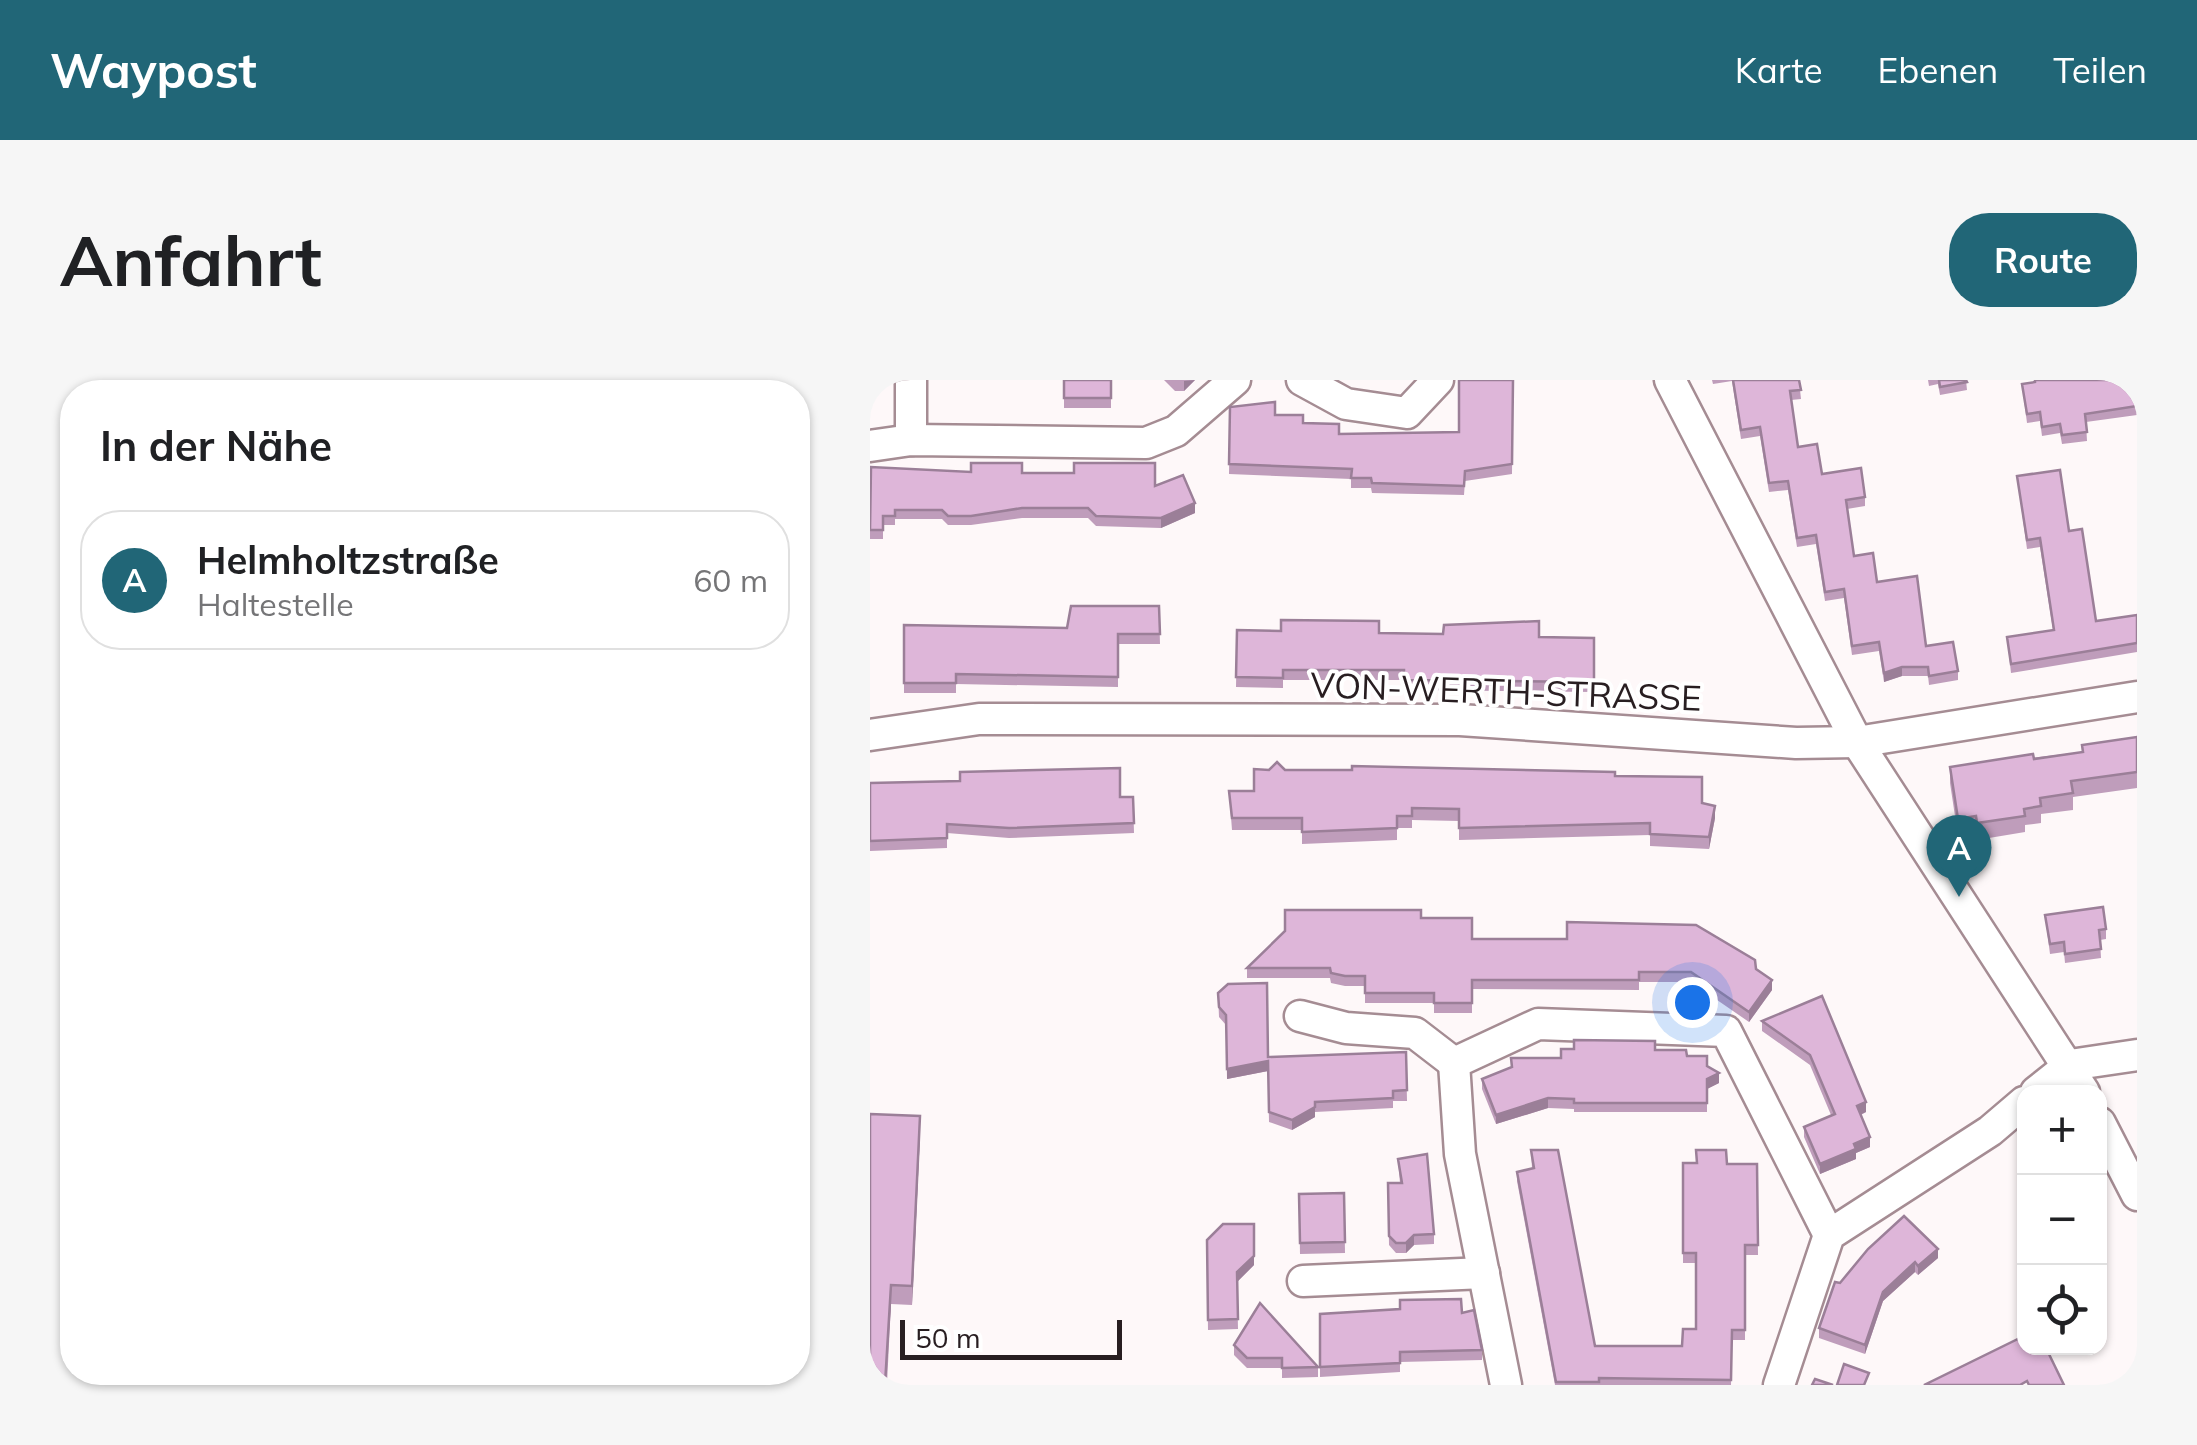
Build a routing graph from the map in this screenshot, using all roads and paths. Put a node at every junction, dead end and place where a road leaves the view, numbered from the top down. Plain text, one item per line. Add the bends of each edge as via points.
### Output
1 (911, 380) edge
2 (1236, 380) edge
3 (1302, 380) edge
4 (1438, 380) edge
5 (1670, 380) edge
6 (911, 440) junction
7 (870, 446) edge
8 (2137, 697) edge
9 (870, 735) edge
10 (1858, 742) junction
11 (1300, 1016) dead end
12 (2137, 1055) edge
13 (1454, 1063) junction
14 (2070, 1065) junction
15 (2045, 1085) edge
16 (2080, 1085) edge
17 (2017, 1108) edge
18 (2107, 1137) edge
19 (2137, 1195) edge
20 (1829, 1235) junction
21 (1484, 1274) junction
22 (1303, 1281) dead end
23 (1506, 1385) edge
24 (1779, 1385) edge

1 - 6 street
2 - 6 street via 1176,431 1146,443
3 - 4 street via 1346,404 1408,413
5 - 10 street
6 - 7 street
8 - 10 street, VON-WERTH-STRASSE
9 - 10 street, VON-WERTH-STRASSE via 979,719 1460,720
10 - 14 street
11 - 13 street via 1346,1028 1415,1033
12 - 14 street
13 - 20 street via 1538,1024 1726,1031
13 - 21 street via 1460,1154
14 - 15 street
14 - 16 street
17 - 20 street
18 - 19 street
20 - 24 street
21 - 22 street
21 - 23 street

